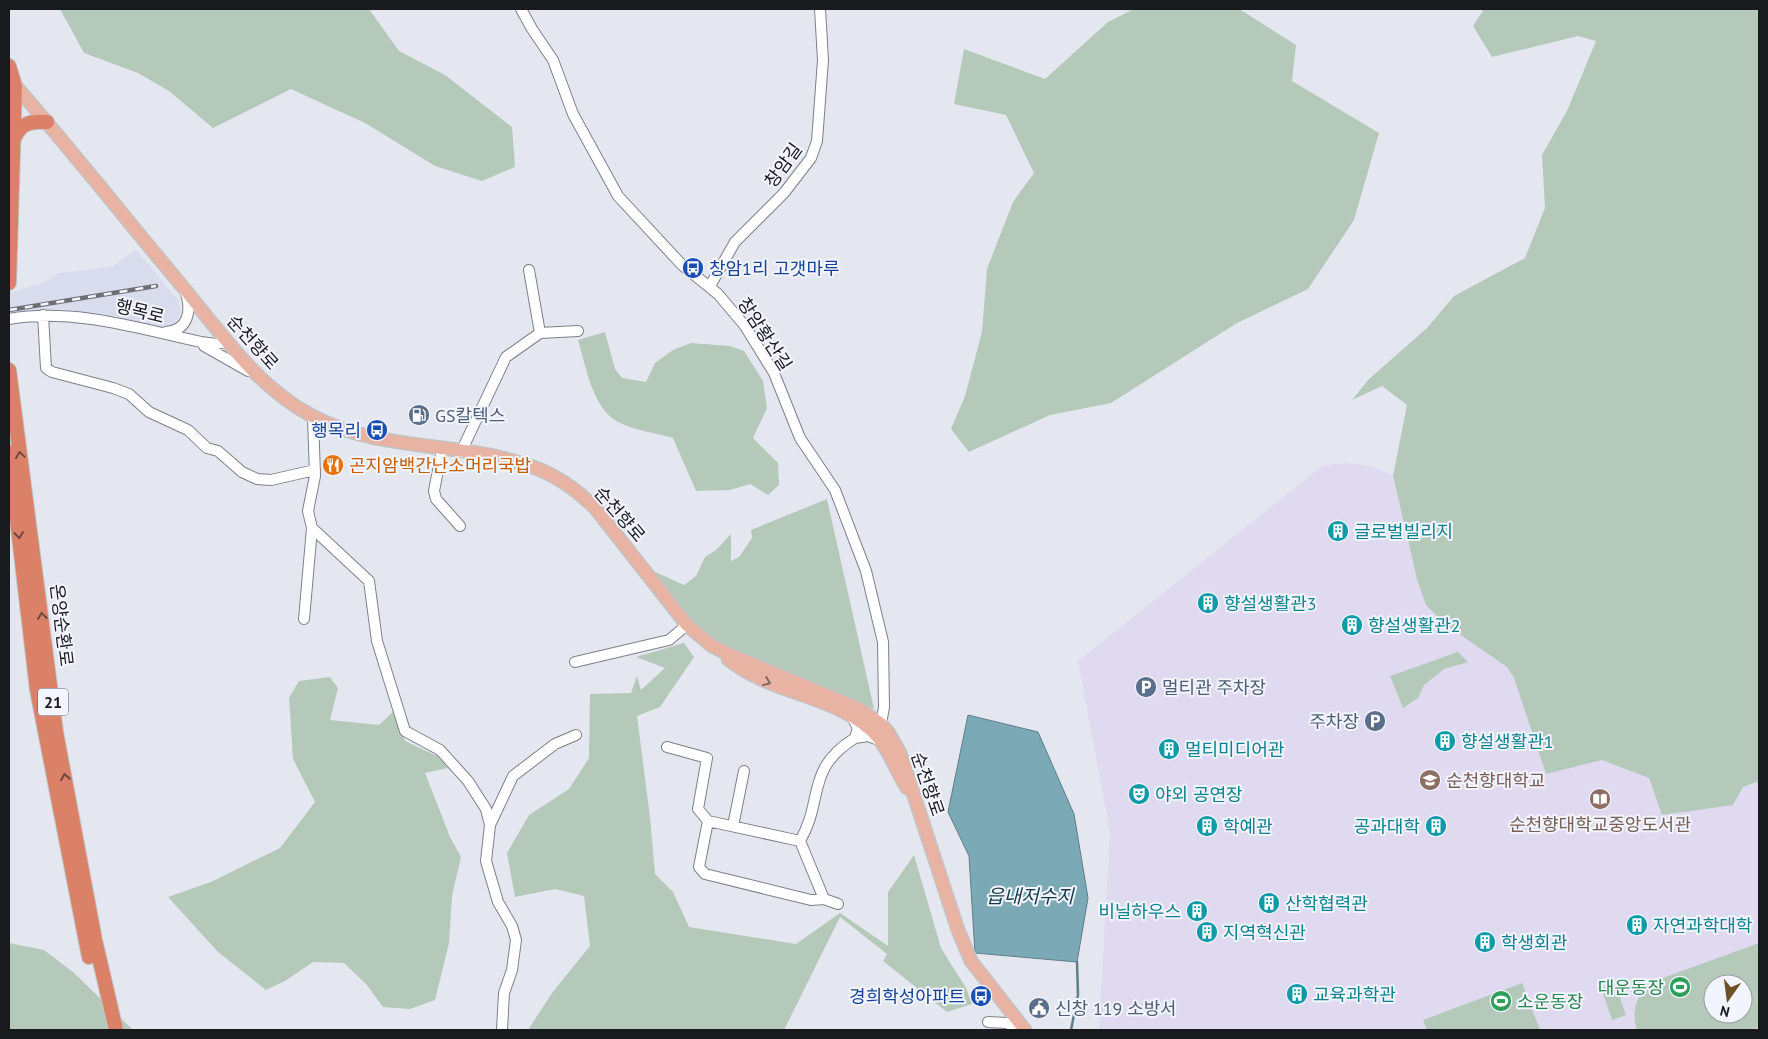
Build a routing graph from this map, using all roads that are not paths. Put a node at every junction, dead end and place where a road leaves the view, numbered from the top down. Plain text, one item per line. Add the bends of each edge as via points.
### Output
1 (520, 9) edge
2 (820, 9) edge
3 (9, 66) edge
4 (12, 82) edge
5 (47, 122) junction
6 (14, 140) junction
7 (529, 270) dead end
8 (9, 283) edge
9 (710, 286) junction
10 (184, 288) junction
11 (43, 315) junction
12 (9, 319) edge
13 (578, 331) dead end
14 (160, 333) junction
15 (540, 333) junction
16 (184, 338) junction
17 (228, 342) junction
18 (9, 370) edge
19 (264, 382) junction
20 (313, 416) junction
21 (442, 450) junction
22 (9, 452) edge
23 (461, 452) junction
24 (314, 470) junction
25 (460, 526) dead end
26 (312, 528) junction
27 (304, 619) dead end
28 (687, 625) junction
29 (712, 646) junction
30 (575, 662) dead end
31 (847, 714) junction
32 (881, 724) junction
33 (576, 735) dead end
34 (855, 738) junction
35 (882, 742) junction
36 (667, 747) dead end
37 (744, 771) dead end
38 (918, 807) junction
39 (708, 821) junction
40 (490, 825) junction
41 (733, 826) junction
42 (800, 840) junction
43 (824, 900) junction
44 (838, 904) dead end
45 (988, 1022) dead end
46 (108, 1030) edge
47 (116, 1030) edge
48 (502, 1030) edge
49 (1025, 1030) edge

1 - 9 street, 창암황산길 via 553,60 574,114 618,196 682,265
2 - 9 street, 창암길 via 823,60 814,153 778,200 735,242
3 - 4 highway
4 - 5 main road, 순천향로
4 - 6 highway
5 - 6 highway via 29,122 21,126
5 - 10 main road, 순천향로
6 - 8 highway
7 - 15 street
9 - 32 street, 창암황산길 via 740,319 768,360 796,430 827,475 842,505 866,571 883,642 884,707
10 - 14 street via 189,303 184,325 175,331
10 - 17 main road, 순천향로
11 - 12 street, 행목로
11 - 14 street, 행목로 via 103,319
11 - 24 street via 46,368 52,372 129,394 150,412 188,430 202,444 218,451 242,472 257,479 271,480
13 - 15 street
14 - 16 street, 행목로
15 - 23 street via 506,358
16 - 17 street, 행목로 via 216,344
16 - 19 street via 215,350
17 - 19 main road, 순천향로
47 -> 18 highway, 온양순환로 / 21 via 95,940 56,732
19 - 20 main road, 순천향로
20 - 21 main road, 순천향로 via 366,437
20 - 24 street
21 - 23 main road, 순천향로
21 - 25 street via 434,491 436,499
22 -> 46 highway, 온양순환로 / 21 via 37,690 84,936
23 - 28 main road, 순천향로 via 531,466 582,495
24 - 26 street via 308,510
26 - 27 street
26 - 40 street via 369,581 377,641 405,731 440,750 468,781 486,809
28 - 29 main road, 순천향로
28 - 30 street via 669,640
29 -> 31 main road via 749,675
29 - 32 main road, 순천향로 via 858,709
31 - 34 street via 858,728
31 - 35 main road
32 - 38 main road, 순천향로 via 900,753
33 - 40 street via 555,744 513,776
34 - 35 street via 868,736
34 - 42 street via 831,757 818,780
35 - 38 main road
36 - 39 street via 707,758 698,808
37 - 41 street
38 - 49 main road, 순천향로 via 958,930 972,961
39 - 41 street
39 - 43 street via 699,862 705,874 811,900
40 - 48 street via 486,861 498,902 516,940 512,970 504,993
41 - 42 street
42 - 43 street
43 - 44 street
45 - 49 street via 1006,1023

